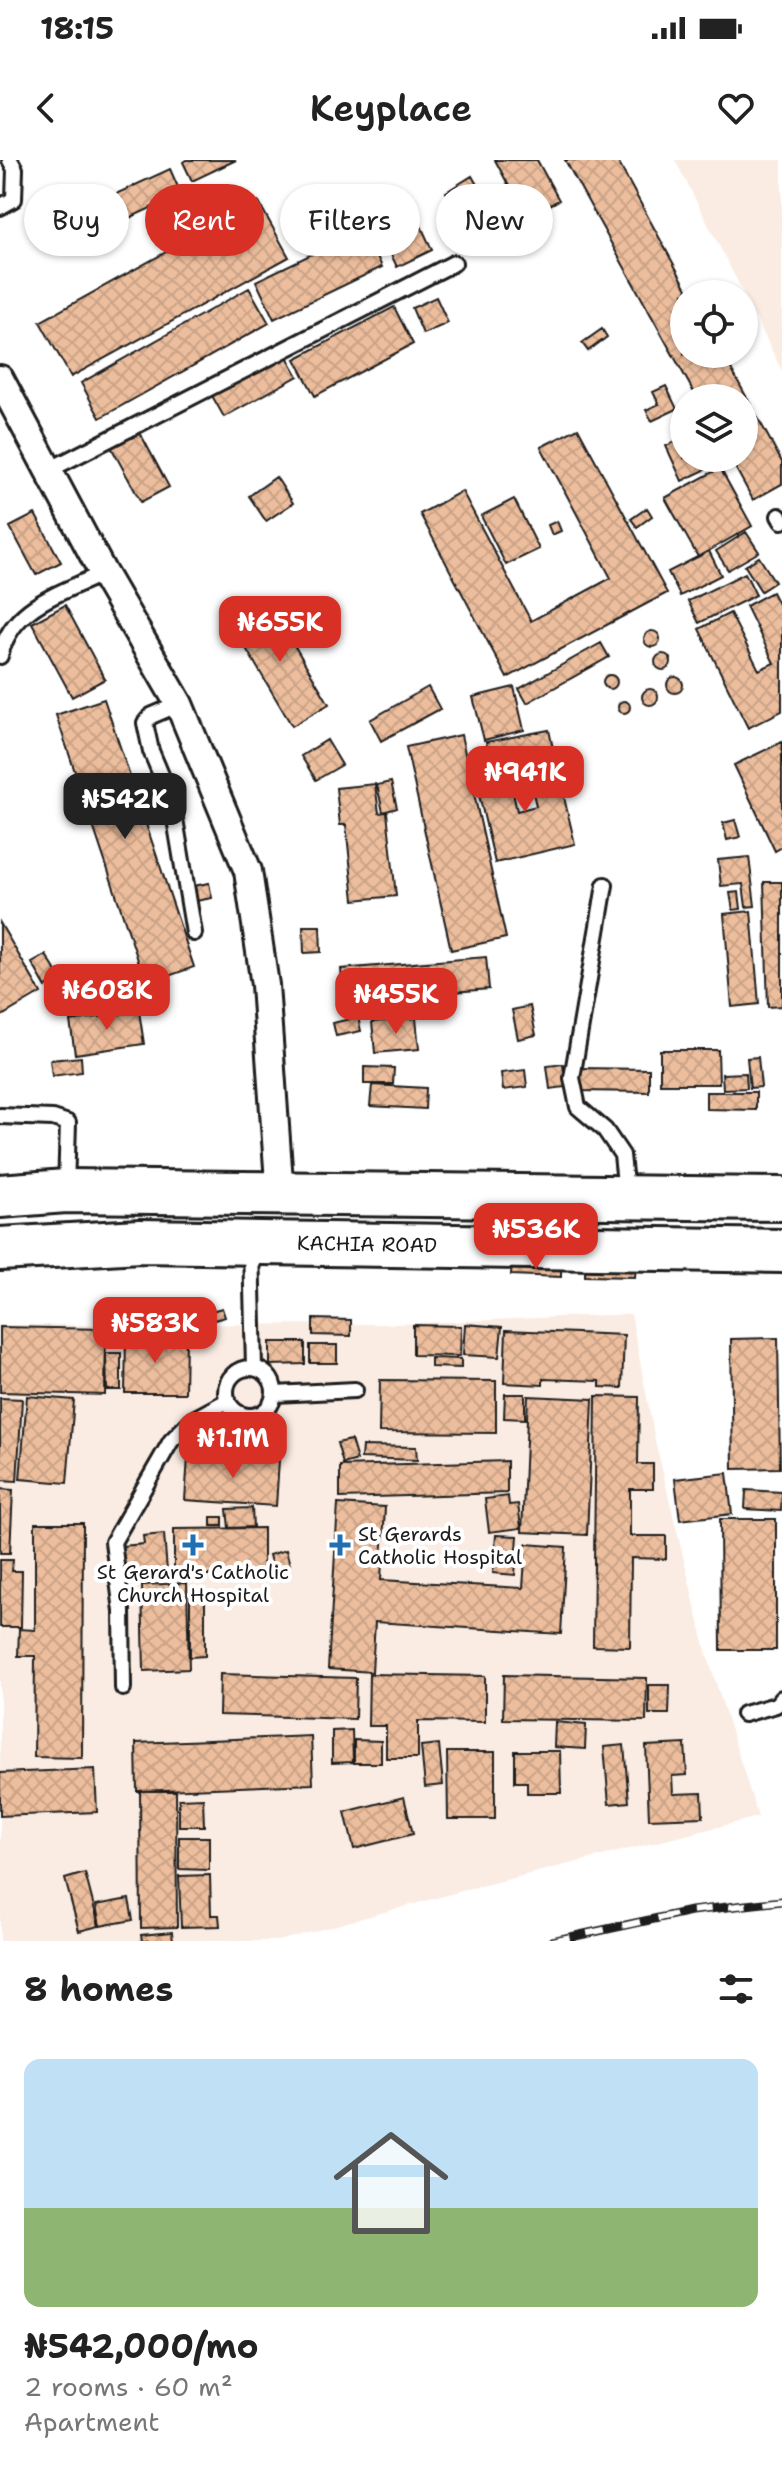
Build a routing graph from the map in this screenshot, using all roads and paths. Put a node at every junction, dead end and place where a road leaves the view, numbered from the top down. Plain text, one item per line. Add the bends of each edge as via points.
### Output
1 (10, 160) edge
2 (0, 207) edge
3 (454, 263) dead end
4 (0, 379) edge
5 (49, 470) junction
6 (103, 573) junction
7 (0, 656) edge
8 (179, 704) junction
9 (605, 885) dead end
10 (194, 933) dead end
11 (0, 1116) edge
12 (66, 1191) junction
13 (0, 1196) edge
14 (280, 1196) junction
15 (627, 1198) junction
16 (782, 1199) edge
17 (251, 1242) junction
18 (0, 1249) edge
19 (782, 1251) edge
20 (254, 1367) junction
21 (355, 1390) dead end
22 (275, 1394) junction
23 (227, 1401) junction
24 (123, 1688) dead end
25 (782, 1698) edge
26 (744, 1714) dead end

1 - 2 lane via 15,169 14,199
3 - 5 lane
4 - 5 street
5 - 6 street
6 - 7 lane via 21,614 5,634
6 - 8 street
8 - 10 lane via 145,723 172,801
8 - 14 street via 248,871 265,985
9 - 15 lane via 572,1078 578,1107 605,1130 622,1155
11 - 12 lane via 68,1123
12 - 13 main road
12 - 14 main road
14 - 15 main road
15 - 16 main road
17 - 18 main road, KACHIA ROAD via 140,1241
17 - 19 main road, KACHIA ROAD
17 - 20 lane
20 - 22 lane via 266,1372
20 - 23 lane via 237,1370 226,1383
21 - 22 lane
22 - 23 lane via 269,1409 254,1417 237,1414
23 - 24 lane via 192,1420 171,1441 113,1542 122,1611
25 - 26 lane via 776,1705

